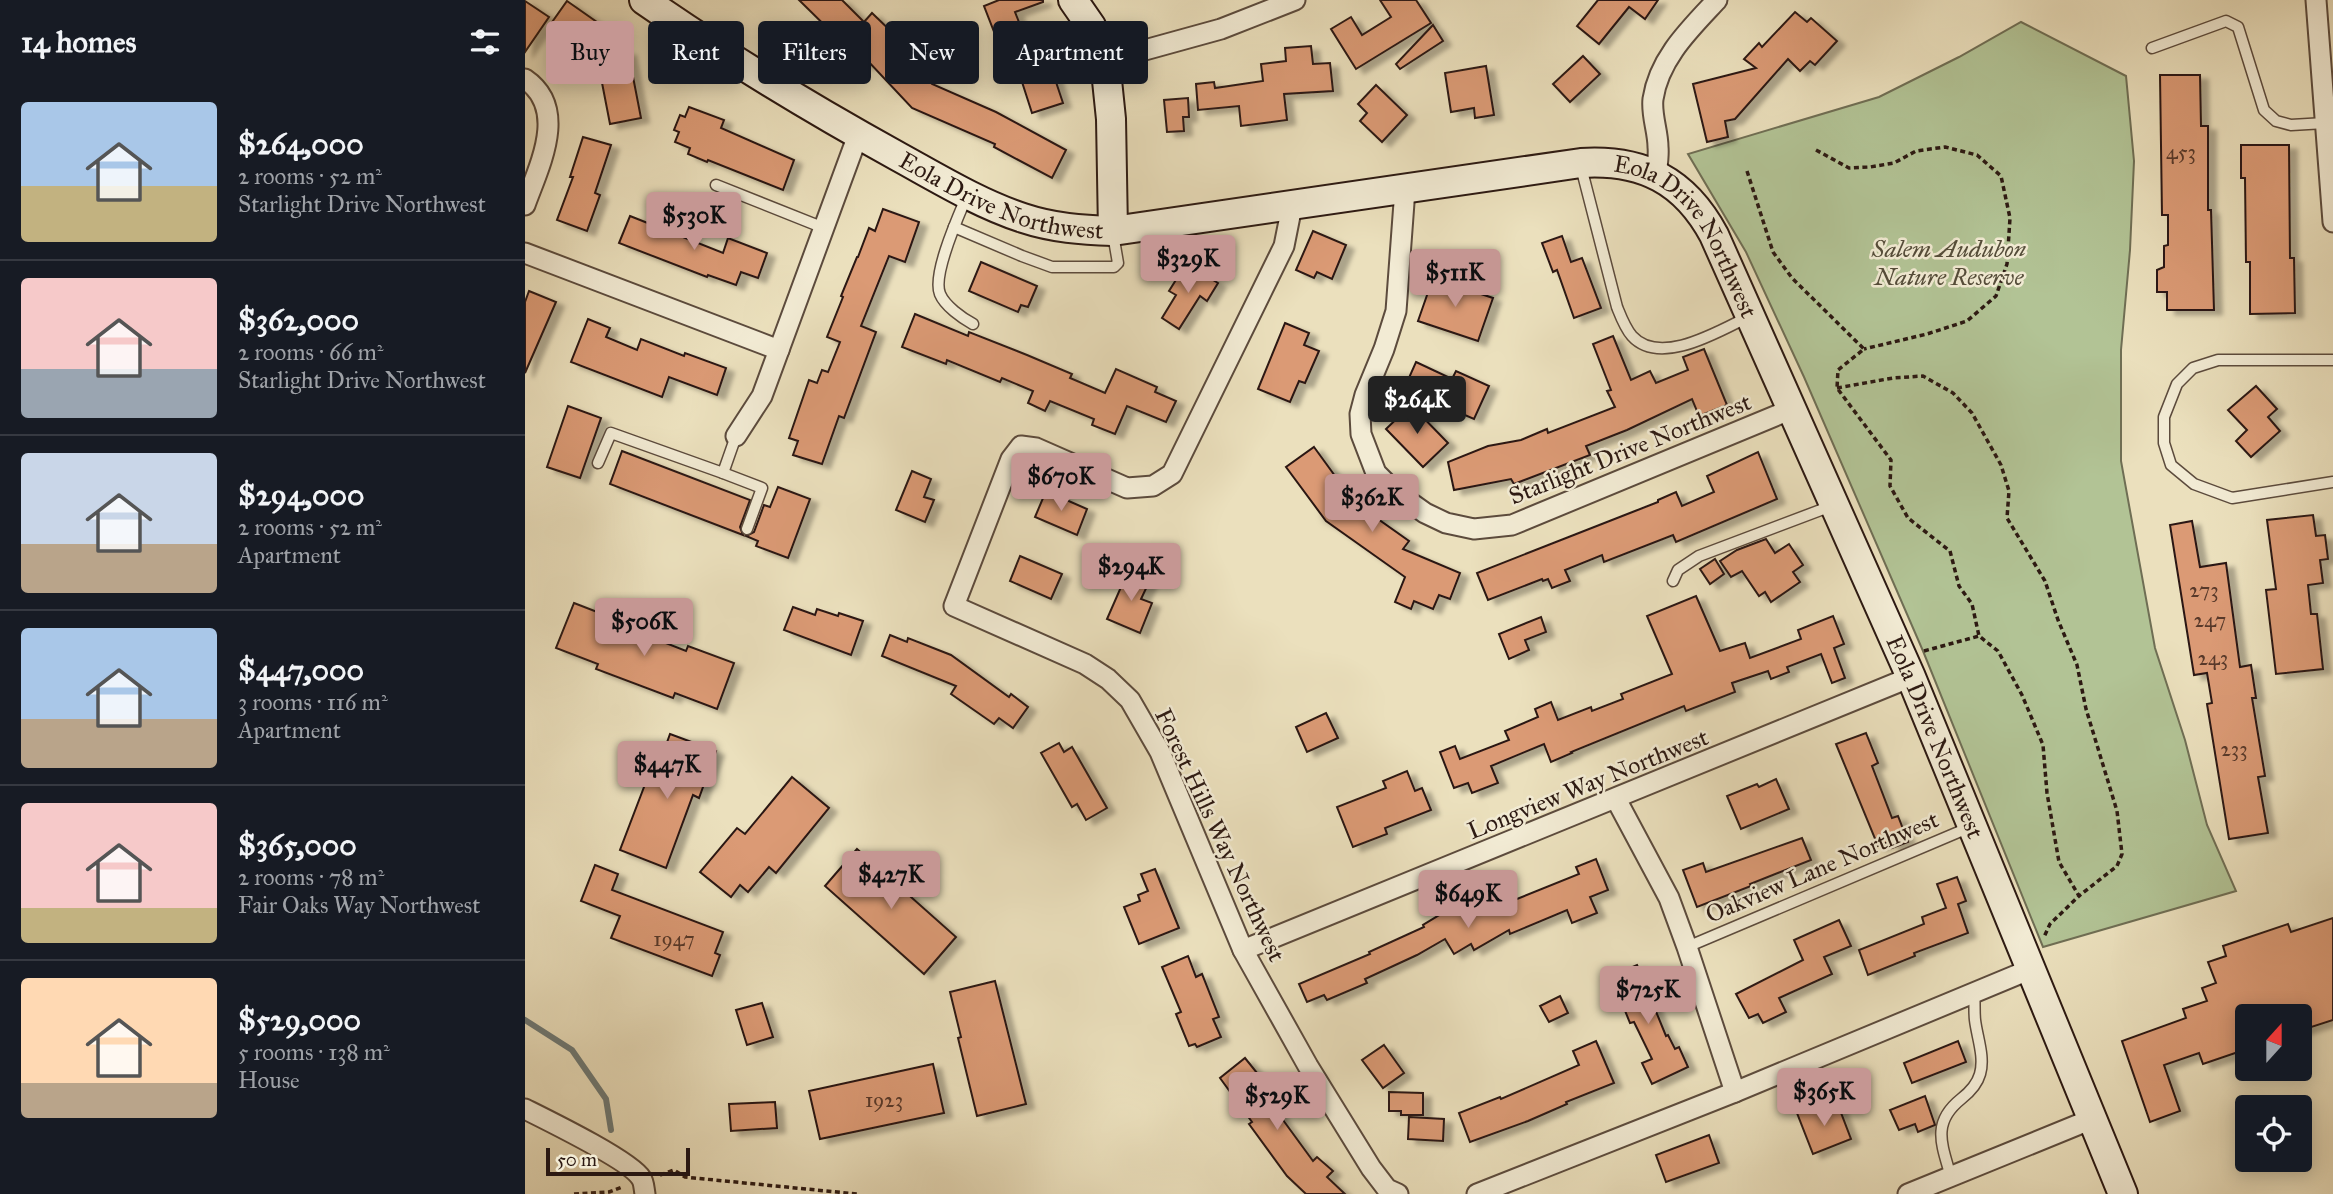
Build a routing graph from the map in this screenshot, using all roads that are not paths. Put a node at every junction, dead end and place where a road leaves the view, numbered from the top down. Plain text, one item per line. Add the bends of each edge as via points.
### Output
1 (644, 0) edge
2 (1073, 0) edge
3 (1295, 0) edge
4 (1717, 0) edge
5 (2316, 0) edge
6 (1088, 21) edge
7 (2152, 48) dead end
8 (1148, 49) edge
9 (525, 79) edge
10 (1107, 84) edge
11 (2329, 123) edge
12 (858, 135) junction
13 (1580, 163) junction
14 (1656, 174) junction
15 (716, 185) dead end
16 (1405, 189) junction
17 (968, 194) junction
18 (525, 205) edge
19 (1292, 206) junction
20 (2333, 222) edge
21 (954, 227) junction
22 (824, 228) junction
23 (1113, 231) junction
24 (525, 253) edge
25 (1750, 316) junction
26 (973, 324) dead end
27 (779, 350) junction
28 (2333, 360) edge
29 (1792, 409) junction
30 (736, 436) joint
31 (598, 463) dead end
32 (723, 473) junction
33 (2333, 482) edge
34 (1835, 505) junction
35 (747, 529) dead end
36 (1673, 582) dead end
37 (1911, 677) junction
38 (1616, 799) junction
39 (1972, 826) junction
40 (1687, 947) junction
41 (1243, 950) junction
42 (2037, 958) junction
43 (1974, 992) junction
44 (1735, 1092) junction
45 (525, 1109) edge
46 (2092, 1119) junction
47 (1951, 1177) junction
48 (645, 1194) edge
49 (1398, 1194) edge
50 (1477, 1194) edge
51 (1908, 1194) edge
52 (2123, 1194) edge

1 - 12 main road, Eola Drive Northwest
2 - 6 main road
3 - 8 street via 1221,29
4 - 14 street via 1674,47 1661,71 1653,99
5 - 11 street
7 - 11 lane via 2226,21 2238,27 2264,110 2276,121 2291,125
9 - 18 street via 534,85 548,110 549,137
10 - 23 main road
11 - 20 street
12 - 17 main road, Eola Drive Northwest
12 - 22 street
13 - 14 main road, Eola Drive Northwest via 1616,162
13 - 16 main road, Eola Drive Northwest
13 - 25 lane via 1617,307 1633,338 1668,349
14 - 25 main road, Eola Drive Northwest via 1684,193 1705,218
15 - 22 lane
16 - 19 main road, Eola Drive Northwest
16 - 29 street, Starlight Drive Northwest via 1396,311 1365,396 1361,434 1376,473 1425,513 1474,529 1512,525
17 - 21 lane
17 - 23 main road, Eola Drive Northwest via 1057,228
19 - 23 main road, Eola Drive Northwest
19 - 41 street, Forest Hills Way Northwest via 1284,246 1173,474 1153,486 1127,488 1036,448 1021,446 1011,459 954,606 1085,664 1131,700 1160,752
21 - 23 lane via 1052,267 1114,267 1118,263
21 - 26 lane via 938,286 941,297
22 - 27 street
24 - 27 street
25 - 29 main road, Eola Drive Northwest
27 - 30 street via 762,396
28 - 33 lane via 2218,360 2193,368 2177,384 2164,417 2164,443 2171,465 2194,484 2232,498
29 - 34 main road, Eola Drive Northwest
30 - 32 lane
31 - 32 lane via 611,433
32 - 35 lane via 762,488
34 - 36 lane via 1699,556 1678,570
34 - 37 main road, Eola Drive Northwest
37 - 38 street, Longview Way Northwest
37 - 39 main road, Eola Drive Northwest
38 - 40 street via 1664,888
38 - 41 street, Longview Way Northwest
39 - 40 lane, Oakview Lane Northwest
39 - 42 main road, Eola Drive Northwest
40 - 44 street
41 - 49 street, Forest Hills Way Northwest via 1371,1168 1387,1189
42 - 43 street
42 - 46 main road, Eola Drive Northwest
43 - 44 street
43 - 47 lane via 1981,1073 1944,1121 1940,1139
44 - 50 street
45 - 48 street via 631,1168 641,1177
46 - 47 street
46 - 52 main road, Eola Drive Northwest
47 - 51 street

